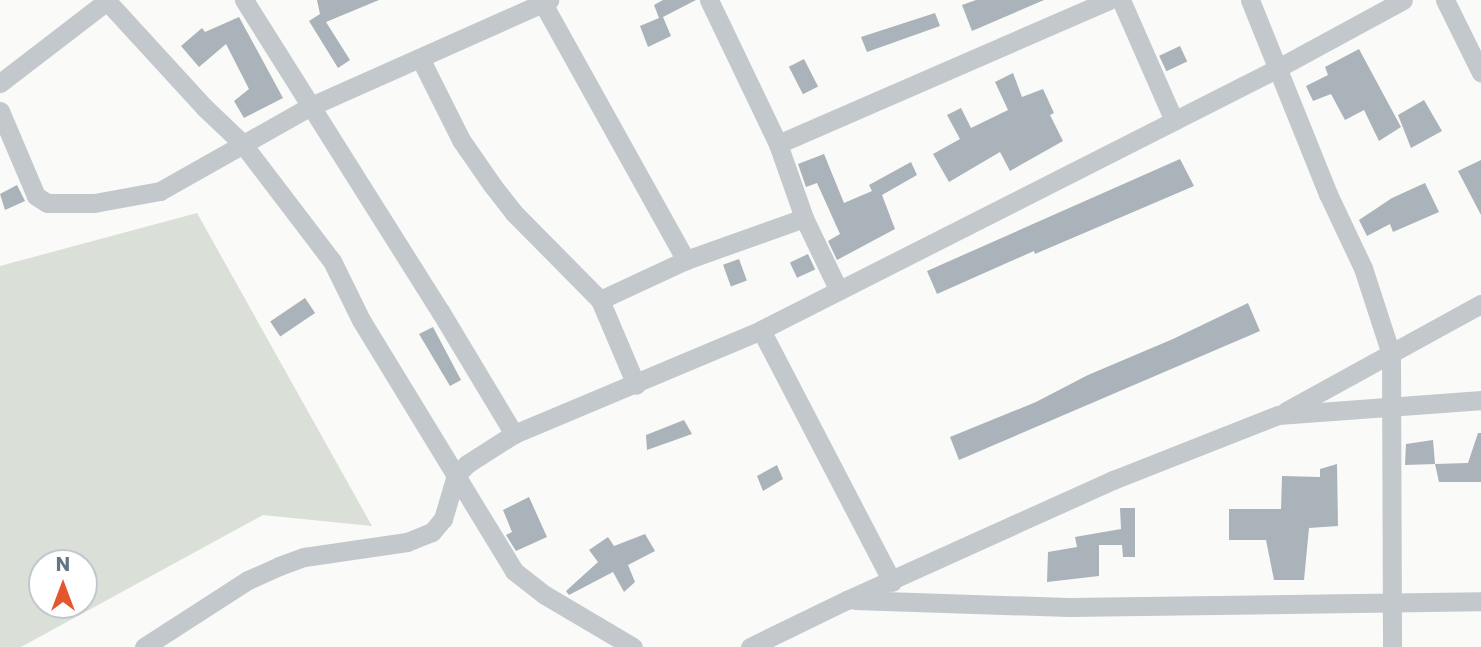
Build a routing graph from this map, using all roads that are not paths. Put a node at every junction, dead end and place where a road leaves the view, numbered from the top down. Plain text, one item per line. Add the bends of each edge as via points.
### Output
1 (107, 0) edge
2 (244, 0) edge
3 (709, 0) edge
4 (1109, 0) edge
5 (1121, 0) edge
6 (1250, 0) edge
7 (1403, 0) edge
8 (1445, 0) edge
9 (544, 1) edge
10 (420, 58) junction
11 (1278, 68) junction
12 (1481, 73) edge
13 (0, 83) edge
14 (309, 107) junction
15 (0, 111) edge
16 (1174, 121) junction
17 (242, 143) junction
18 (778, 144) junction
19 (804, 218) junction
20 (686, 260) junction
21 (838, 289) junction
22 (600, 300) junction
23 (1481, 304) edge
24 (761, 330) junction
25 (1391, 354) junction
26 (636, 385) junction
27 (1481, 400) edge
28 (1391, 405) junction
29 (1278, 415) junction
30 (514, 434) junction
31 (456, 475) junction
32 (892, 582) junction
33 (847, 600) junction
34 (1481, 601) edge
35 (1391, 604) junction
36 (144, 647) edge
37 (632, 647) edge
38 (750, 647) edge
39 (1392, 647) edge

1 - 13 street
1 - 17 street
2 - 14 street
3 - 18 street
4 - 18 street
5 - 16 street
6 - 11 street
7 - 11 street
8 - 12 street
9 - 10 street
9 - 20 street
10 - 14 street
10 - 22 street via 461,140 493,186 514,214
11 - 16 street
11 - 25 street via 1363,268
14 - 17 street
14 - 30 street
15 - 17 street via 36,196 47,203 94,204 160,191
16 - 21 street
17 - 31 street via 332,261 361,320
18 - 19 street
19 - 20 street
19 - 21 street
20 - 22 street
21 - 24 street
22 - 26 street
23 - 25 street
24 - 26 street
24 - 32 street
25 - 28 street
25 - 29 street
26 - 30 street
27 - 28 street
28 - 29 street
28 - 35 street
29 - 32 street via 1113,480
30 - 31 street
31 - 36 street via 443,519 432,532 407,542 304,557 279,566 248,580
31 - 37 street via 514,571
32 - 33 street
33 - 35 street via 1069,607
33 - 38 street
34 - 35 street
35 - 39 street

